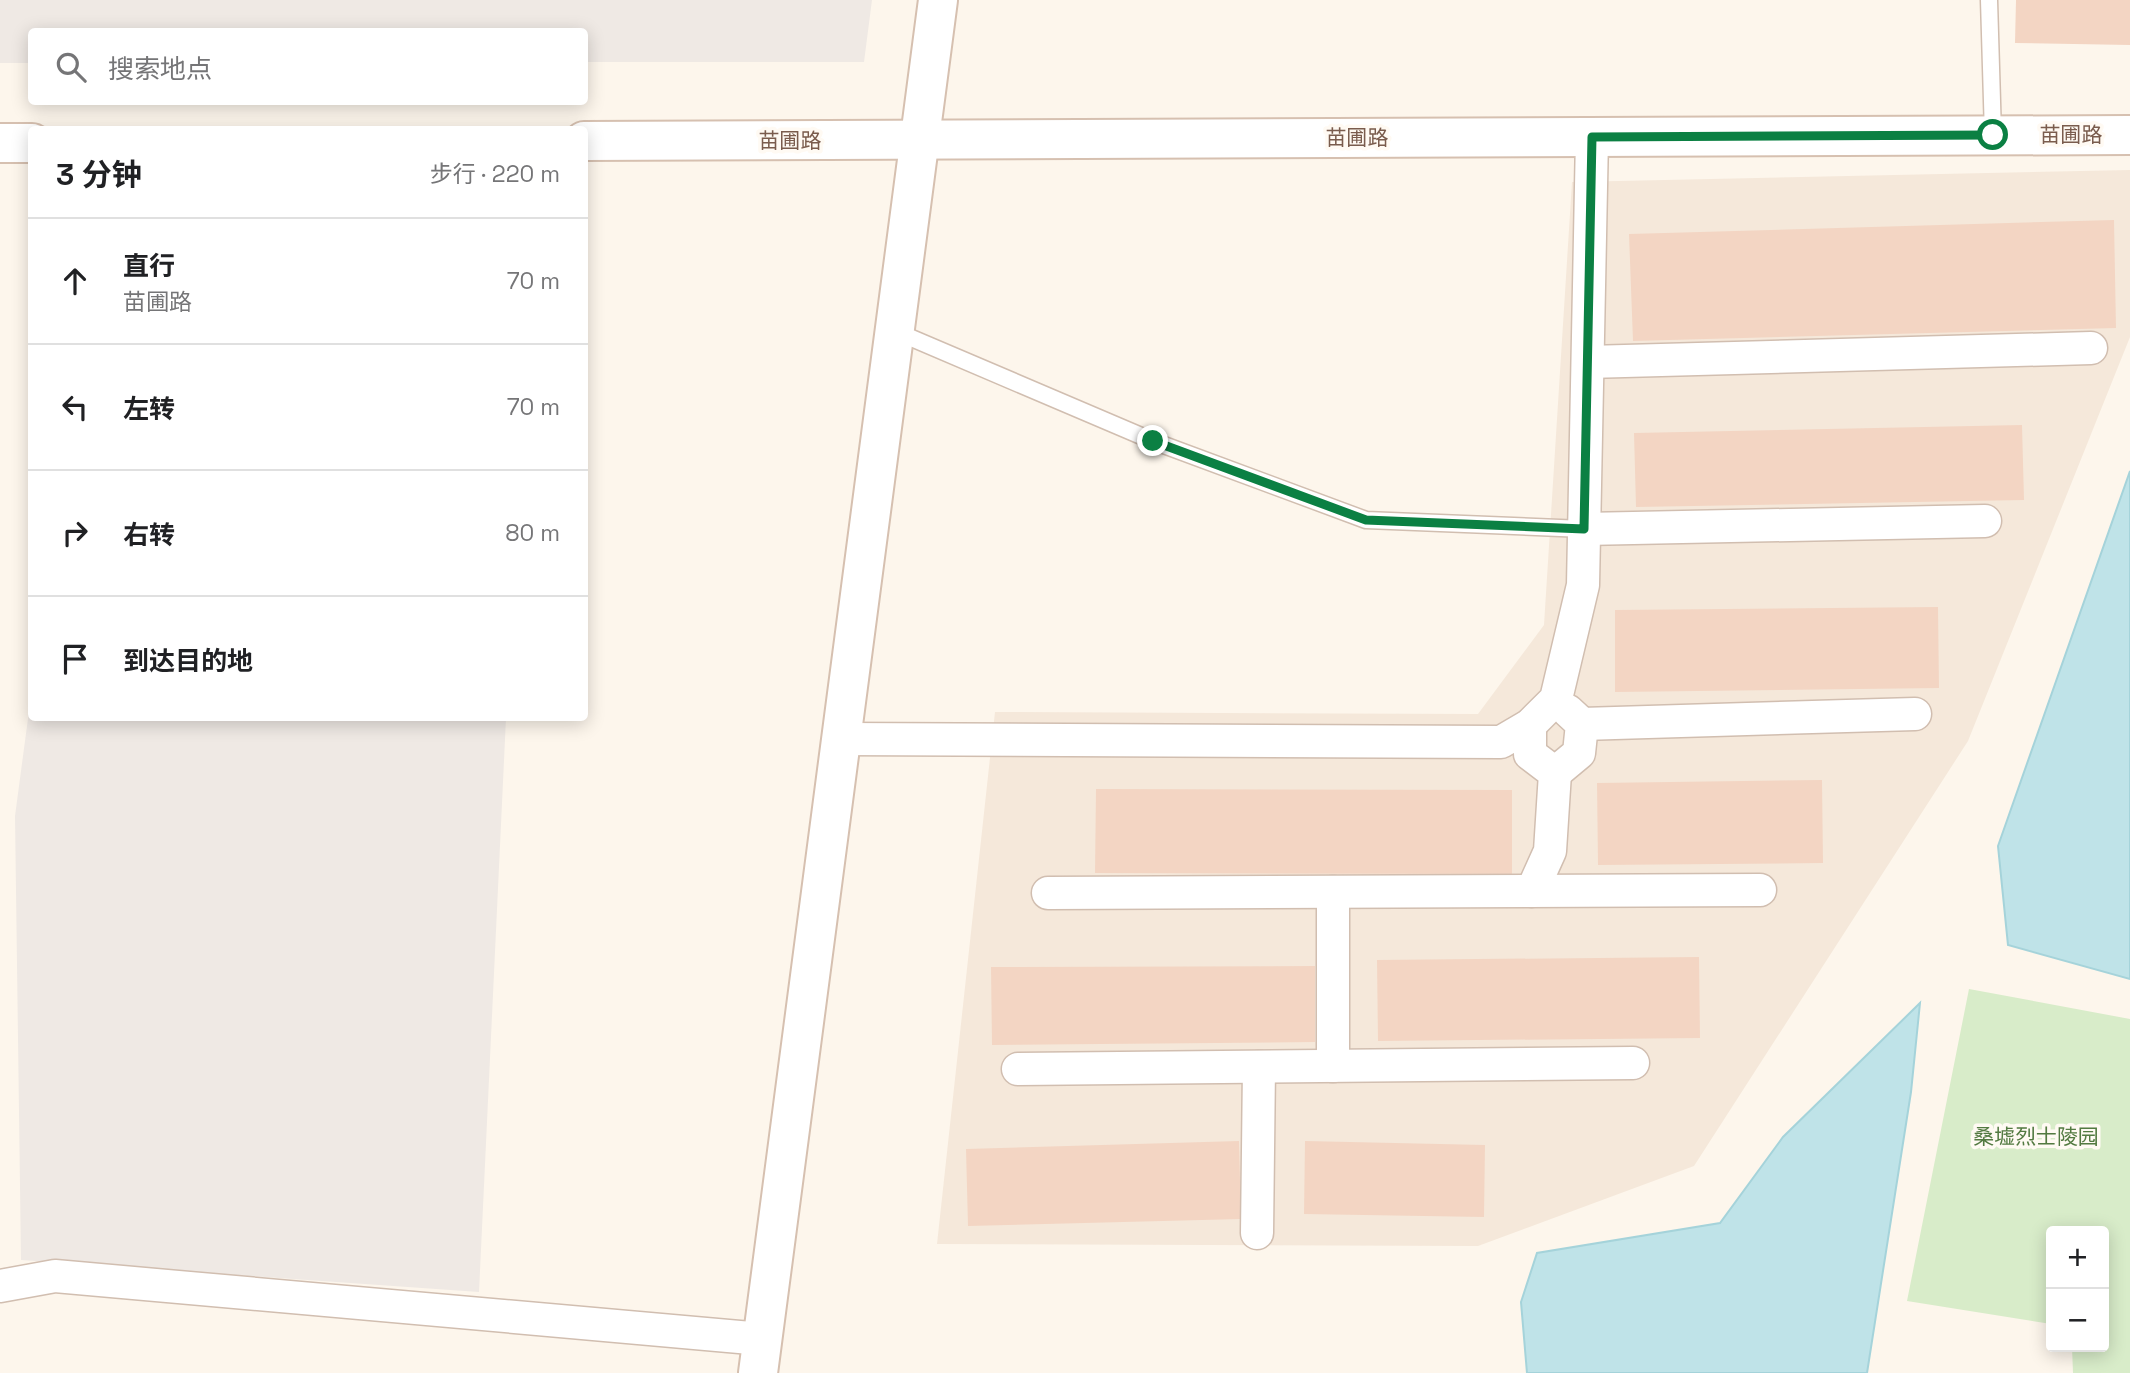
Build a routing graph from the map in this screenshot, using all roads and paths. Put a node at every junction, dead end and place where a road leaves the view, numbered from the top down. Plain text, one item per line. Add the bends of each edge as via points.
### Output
1 (938, 0) edge
2 (1989, 0) edge
3 (1993, 135) junction
4 (2130, 135) edge
5 (1592, 137) junction
6 (920, 140) junction
7 (588, 141) edge
8 (0, 143) edge
9 (28, 143) edge
10 (895, 331) junction
11 (2091, 348) dead end
12 (1588, 362) junction
13 (1985, 521) dead end
14 (1584, 529) junction
15 (1556, 699) junction
16 (1915, 714) dead end
17 (1582, 724) junction
18 (1530, 725) junction
19 (841, 739) junction
20 (1555, 772) junction
21 (1760, 890) dead end
22 (1532, 891) junction
23 (1333, 892) junction
24 (1048, 893) dead end
25 (1633, 1063) dead end
26 (1333, 1066) junction
27 (1259, 1067) junction
28 (1018, 1069) dead end
29 (1257, 1233) dead end
30 (0, 1286) edge
31 (760, 1356) edge

1 - 6 street
2 - 3 lane
3 - 4 street, 苗圃路
3 - 5 street, 苗圃路
5 - 6 street, 苗圃路
5 - 12 street
6 - 7 street, 苗圃路
6 - 10 street
8 - 9 street
10 - 14 lane via 1153,441 1366,520
10 - 19 street
11 - 12 street
12 - 14 street
13 - 14 street
14 - 15 street via 1583,585
15 - 17 street
15 - 18 street
16 - 17 street
17 - 20 street via 1579,753
18 - 19 street via 1501,743
18 - 20 street via 1530,754
19 - 31 street
20 - 22 street via 1550,850
21 - 22 street
22 - 23 street
23 - 24 street
23 - 26 street
25 - 26 street
26 - 27 street
27 - 28 street
27 - 29 street
30 - 31 street via 55,1276

